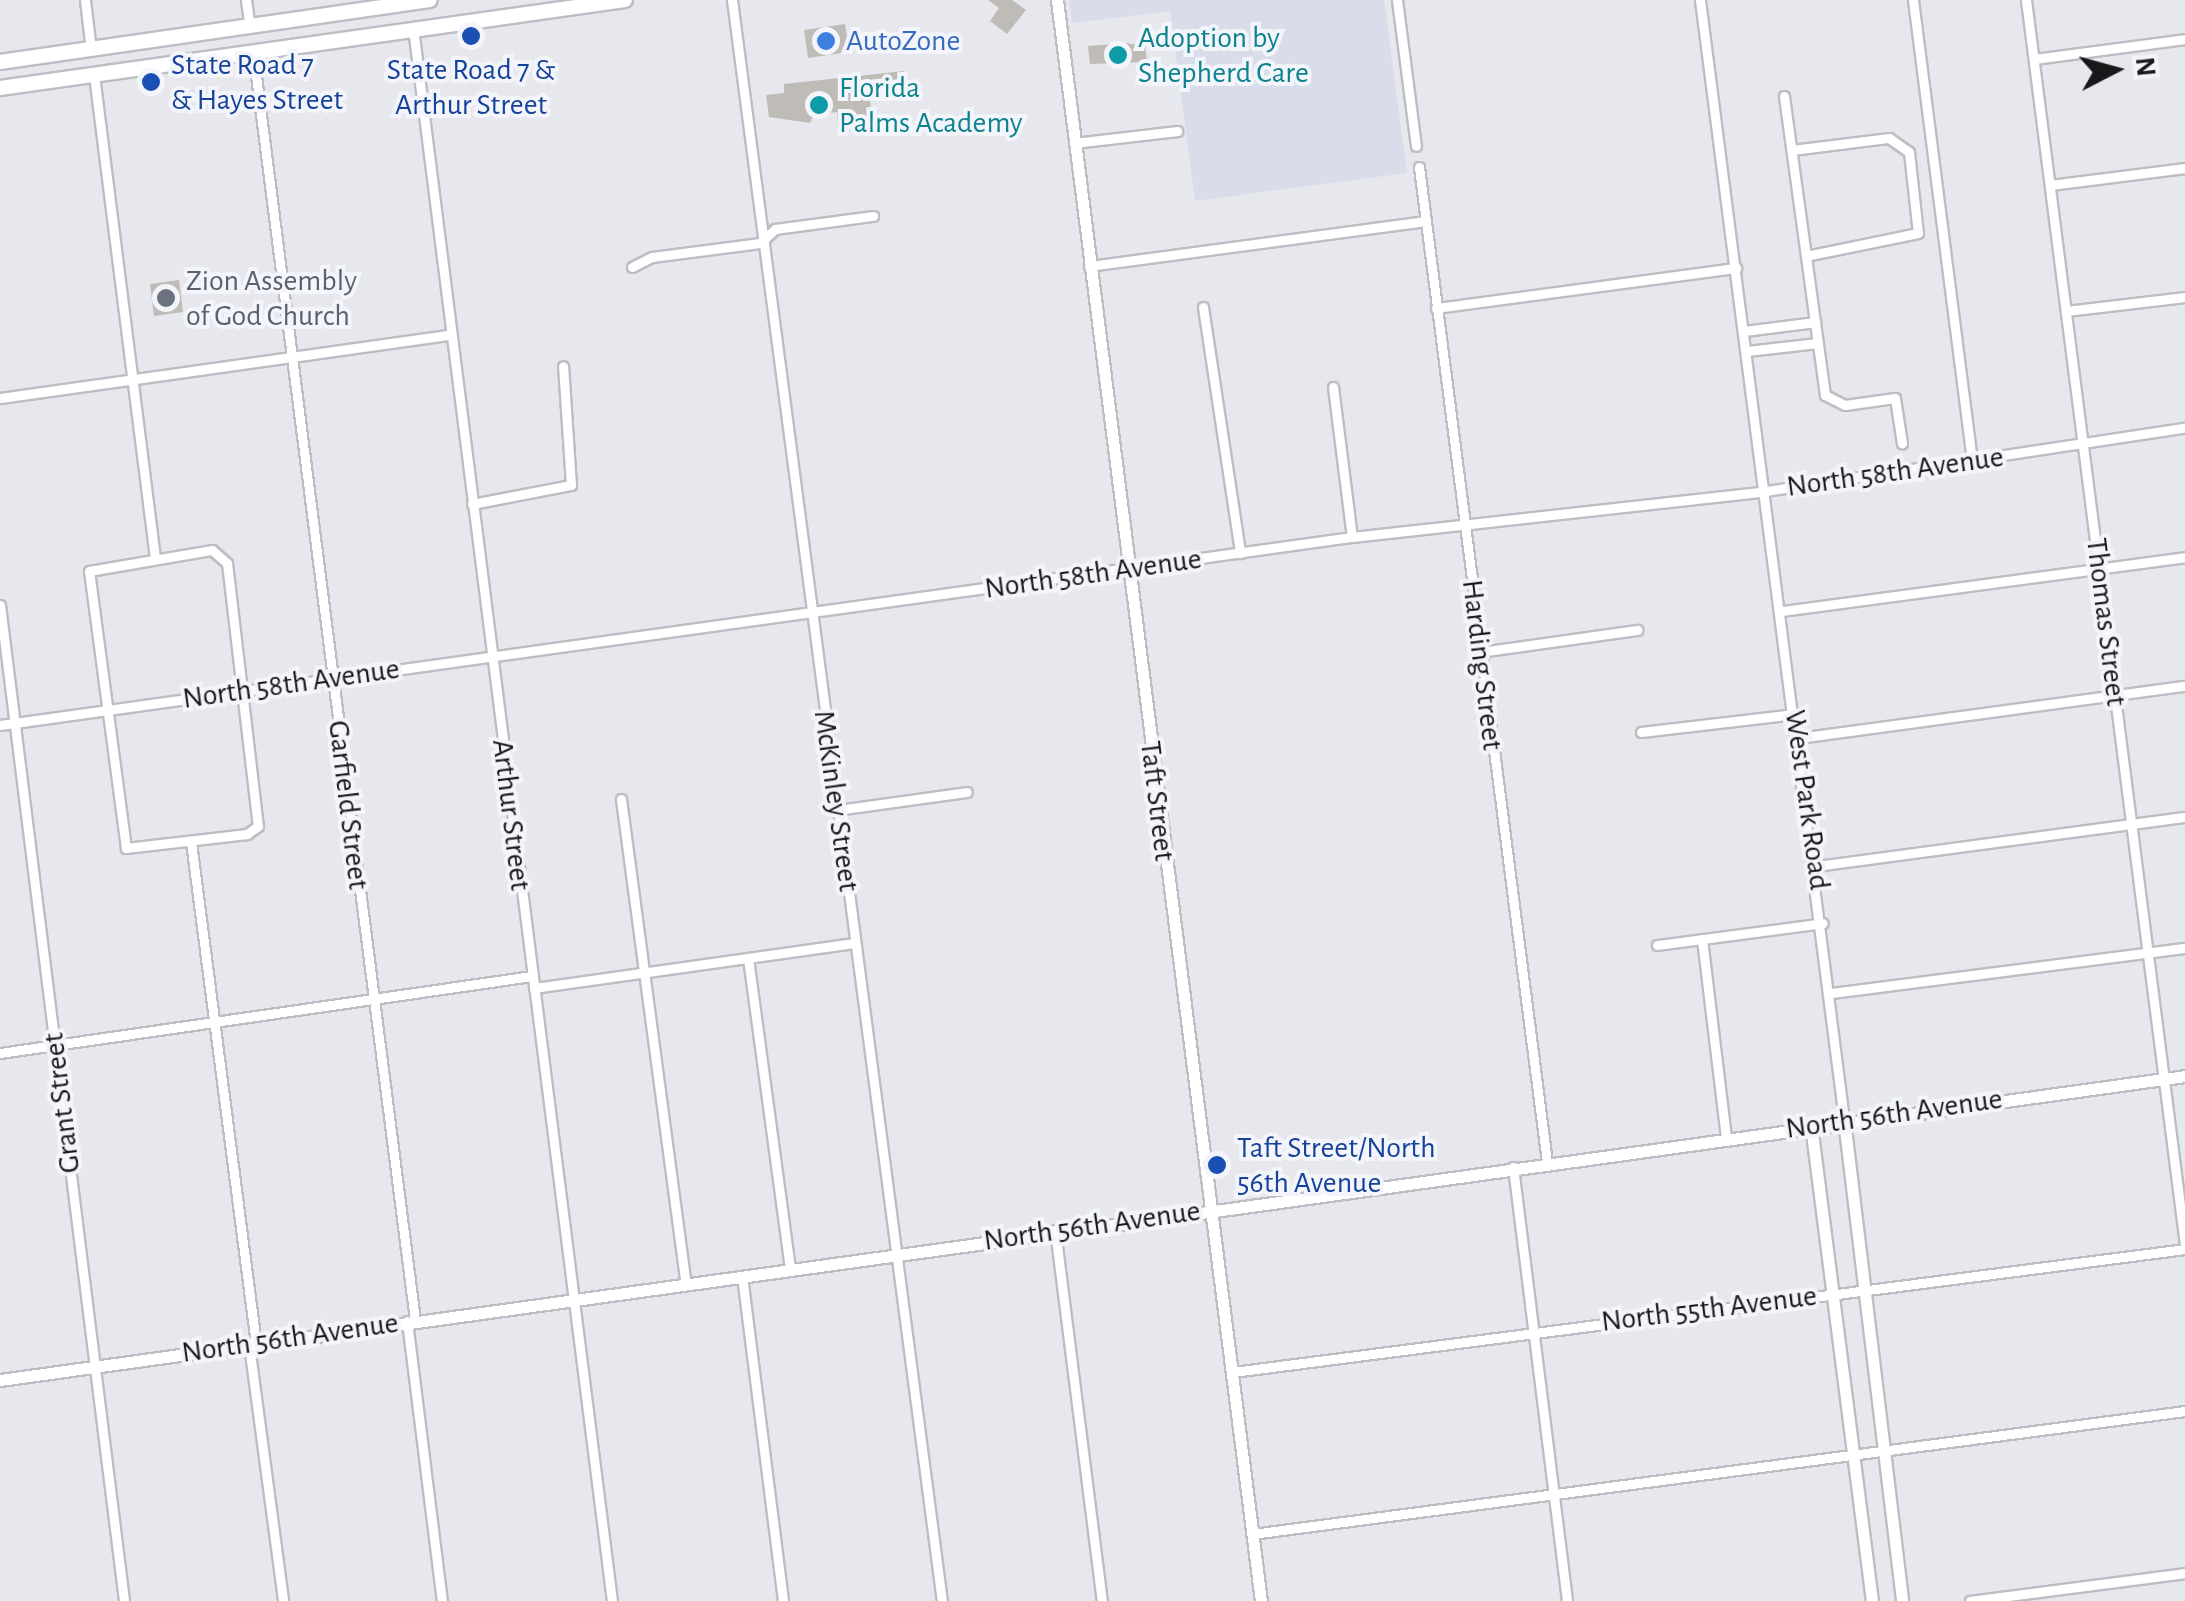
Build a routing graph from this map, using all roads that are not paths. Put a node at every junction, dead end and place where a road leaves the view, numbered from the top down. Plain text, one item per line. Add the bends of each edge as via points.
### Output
1 (84, 0) edge
2 (246, 0) edge
3 (430, 0) edge
4 (555, 0) edge
5 (626, 0) edge
6 (732, 0) edge
7 (1057, 0) edge
8 (1397, 0) edge
9 (1700, 0) edge
10 (1914, 0) edge
11 (2026, 0) edge
12 (409, 2) edge
13 (541, 10) junction
14 (250, 28) junction
15 (413, 28) junction
16 (2185, 38) edge
17 (121, 46) junction
18 (91, 50) junction
19 (253, 52) junction
20 (2034, 59) junction
21 (0, 62) edge
22 (94, 75) junction
23 (68, 79) junction
24 (0, 88) edge
25 (1784, 96) dead end
26 (1177, 131) dead end
27 (1074, 143) junction
28 (1416, 146) dead end
29 (1792, 150) junction
30 (1419, 167) dead end
31 (2185, 168) edge
32 (2050, 185) junction
33 (873, 216) dead end
34 (1425, 221) junction
35 (760, 243) junction
36 (1806, 256) junction
37 (1089, 266) junction
38 (632, 267) dead end
39 (1736, 268) junction
40 (2185, 296) edge
41 (1203, 308) dead end
42 (1436, 308) junction
43 (2066, 311) junction
44 (1815, 322) junction
45 (1744, 331) junction
46 (450, 334) junction
47 (1818, 343) junction
48 (1747, 352) junction
49 (292, 356) junction
50 (563, 366) dead end
51 (132, 378) junction
52 (1333, 387) dead end
53 (0, 398) edge
54 (2185, 428) edge
55 (2082, 442) junction
56 (1902, 443) dead end
57 (1972, 460) junction
58 (1766, 491) junction
59 (472, 504) junction
60 (1464, 527) junction
61 (1352, 537) junction
62 (1240, 553) junction
63 (155, 557) junction
64 (2185, 557) edge
65 (2099, 569) junction
66 (1127, 570) junction
67 (0, 606) edge
68 (1782, 610) junction
69 (811, 612) junction
70 (1636, 630) dead end
71 (1480, 652) junction
72 (491, 656) junction
73 (332, 678) junction
74 (2185, 686) edge
75 (244, 692) junction
76 (2115, 696) junction
77 (104, 710) junction
78 (1795, 714) junction
79 (16, 723) junction
80 (0, 725) edge
81 (1640, 732) dead end
82 (1798, 738) junction
83 (966, 792) dead end
84 (621, 799) dead end
85 (837, 810) junction
86 (2185, 817) edge
87 (2132, 824) junction
88 (191, 842) junction
89 (1816, 866) junction
90 (1823, 923) junction
91 (1702, 939) junction
92 (855, 943) junction
93 (1657, 946) dead end
94 (2185, 948) edge
95 (2148, 953) junction
96 (748, 958) junction
97 (644, 973) junction
98 (532, 976) junction
99 (534, 988) junction
100 (1832, 993) junction
101 (372, 998) junction
102 (214, 1021) junction
103 (55, 1045) junction
104 (0, 1053) edge
105 (2185, 1076) edge
106 (2164, 1079) junction
107 (1844, 1120) junction
108 (1811, 1126) junction
109 (1726, 1138) junction
110 (1547, 1162) junction
111 (1513, 1167) junction
112 (1211, 1210) junction
113 (1056, 1230) junction
114 (2185, 1246) edge
115 (899, 1253) junction
116 (790, 1267) junction
117 (742, 1276) junction
118 (686, 1282) junction
119 (1861, 1290) junction
120 (1832, 1293) junction
121 (574, 1298) junction
122 (411, 1321) junction
123 (1534, 1331) junction
124 (253, 1344) junction
125 (94, 1366) junction
126 (1233, 1372) junction
127 (0, 1380) edge
128 (2185, 1411) edge
129 (1882, 1448) junction
130 (1853, 1452) junction
131 (1554, 1492) junction
132 (1252, 1534) junction
133 (2185, 1573) edge
134 (124, 1601) edge
135 (283, 1601) edge
136 (442, 1601) edge
137 (612, 1601) edge
138 (783, 1601) edge
139 (942, 1601) edge
140 (1102, 1601) edge
141 (1262, 1601) edge
142 (1568, 1601) edge
143 (1872, 1601) edge
144 (1902, 1601) edge
145 (1970, 1601) edge

1 - 18 street
2 - 14 street
3 - 12 main road
4 - 13 main road
5 - 13 main road
6 - 35 street, McKinley Street
7 - 27 street, Taft Street
8 - 28 street
9 - 39 street, West Park Road
10 - 57 street
11 - 20 street, Thomas Street
12 - 14 main road
13 - 15 main road
14 - 17 main road
15 - 19 main road
15 - 46 street, Arthur Street
16 - 20 street
17 - 18 main road
17 - 22 main road via 101,58
18 - 21 main road
18 - 23 main road
19 - 22 main road
19 - 49 street, Garfield Street
20 - 32 street, Thomas Street
22 - 23 main road
22 - 51 street
23 - 24 main road
25 - 29 street
26 - 27 street
27 - 37 street, Taft Street
29 - 36 street
29 - 36 street via 1890,138 1909,152 1918,234
30 - 34 street, Harding Street
31 - 32 street
32 - 43 street, Thomas Street
33 - 35 street via 775,229
34 - 37 street
34 - 42 street, Harding Street
35 - 38 street via 652,257
35 - 69 street, McKinley Street
36 - 44 street
37 - 66 street, Taft Street
39 - 42 street
39 - 45 street, West Park Road
40 - 43 street
41 - 62 street
42 - 60 street, Harding Street
43 - 55 street, Thomas Street
44 - 45 street
44 - 47 street
45 - 48 street, West Park Road
46 - 49 street
46 - 59 street, Arthur Street
47 - 48 street
47 - 56 street via 1825,395 1844,405 1895,398
48 - 58 street, West Park Road
49 - 51 street
49 - 73 street, Garfield Street
50 - 59 street via 571,485
51 - 53 street
51 - 63 street
52 - 61 street
54 - 55 street, North 58th Avenue
55 - 57 street, North 58th Avenue
55 - 65 street, Thomas Street
57 - 58 street, North 58th Avenue
58 - 60 street, North 58th Avenue
58 - 68 street, West Park Road
59 - 72 street, Arthur Street
60 - 61 street, North 58th Avenue
60 - 71 street, Harding Street
61 - 62 street, North 58th Avenue
62 - 66 street, North 58th Avenue
63 - 75 street via 219,553 227,563
63 - 77 street via 89,571
64 - 65 street
65 - 68 street
65 - 76 street, Thomas Street
66 - 69 street, North 58th Avenue
66 - 112 street, Taft Street
67 - 79 street, Grant Street
68 - 78 street, West Park Road
69 - 72 street, North 58th Avenue
69 - 85 street, McKinley Street
70 - 71 street
71 - 110 street, Harding Street
72 - 73 street, North 58th Avenue
72 - 98 street, Arthur Street
73 - 75 street, North 58th Avenue
73 - 101 street, Garfield Street
74 - 76 street
75 - 77 street, North 58th Avenue
75 - 88 street via 258,826
76 - 82 street
76 - 87 street, Thomas Street
77 - 79 street, North 58th Avenue
77 - 88 street via 126,848
78 - 81 street
78 - 82 street, West Park Road
79 - 80 street, North 58th Avenue
79 - 103 street, Grant Street
82 - 89 street, West Park Road
83 - 85 street
84 - 97 street
85 - 92 street, McKinley Street
86 - 87 street
87 - 89 street
87 - 95 street, Thomas Street
88 - 102 street
89 - 90 street, West Park Road
90 - 91 street
90 - 100 street, West Park Road
91 - 93 street
91 - 109 street
92 - 96 street
92 - 115 street, McKinley Street
94 - 95 street
95 - 100 street
95 - 106 street, Thomas Street
96 - 97 street
96 - 116 street
97 - 99 street
97 - 118 street
98 - 99 street, Arthur Street
98 - 101 street
99 - 121 street, Arthur Street
100 - 107 street, West Park Road
101 - 102 street
101 - 122 street, Garfield Street
102 - 103 street
102 - 124 street
103 - 104 street
103 - 125 street, Grant Street
105 - 106 street, North 56th Avenue
106 - 107 street, North 56th Avenue
106 - 114 street, Thomas Street
107 - 108 street, North 56th Avenue
107 - 119 street, West Park Road
108 - 109 street, North 56th Avenue
108 - 120 street
109 - 110 street, North 56th Avenue
110 - 111 street, North 56th Avenue
111 - 112 street, North 56th Avenue
111 - 123 street
112 - 113 street, North 56th Avenue
112 - 126 street, Taft Street
113 - 115 street, North 56th Avenue
113 - 140 street
114 - 119 street, North 55th Avenue
115 - 116 street, North 56th Avenue
115 - 139 street, McKinley Street
116 - 117 street, North 56th Avenue
117 - 118 street, North 56th Avenue
117 - 138 street
118 - 121 street, North 56th Avenue
119 - 120 street, North 55th Avenue
119 - 129 street, West Park Road
120 - 123 street, North 55th Avenue
120 - 130 street
121 - 122 street, North 56th Avenue
121 - 137 street, Arthur Street
122 - 124 street, North 56th Avenue
122 - 136 street, Garfield Street
123 - 126 street, North 55th Avenue
123 - 131 street
124 - 125 street, North 56th Avenue
124 - 135 street
125 - 127 street, North 56th Avenue
125 - 134 street, Grant Street
126 - 132 street, Taft Street
128 - 129 street
129 - 130 street
129 - 144 street, West Park Road
130 - 131 street
130 - 143 street
131 - 132 street
131 - 142 street
132 - 141 street, Taft Street
133 - 145 street

